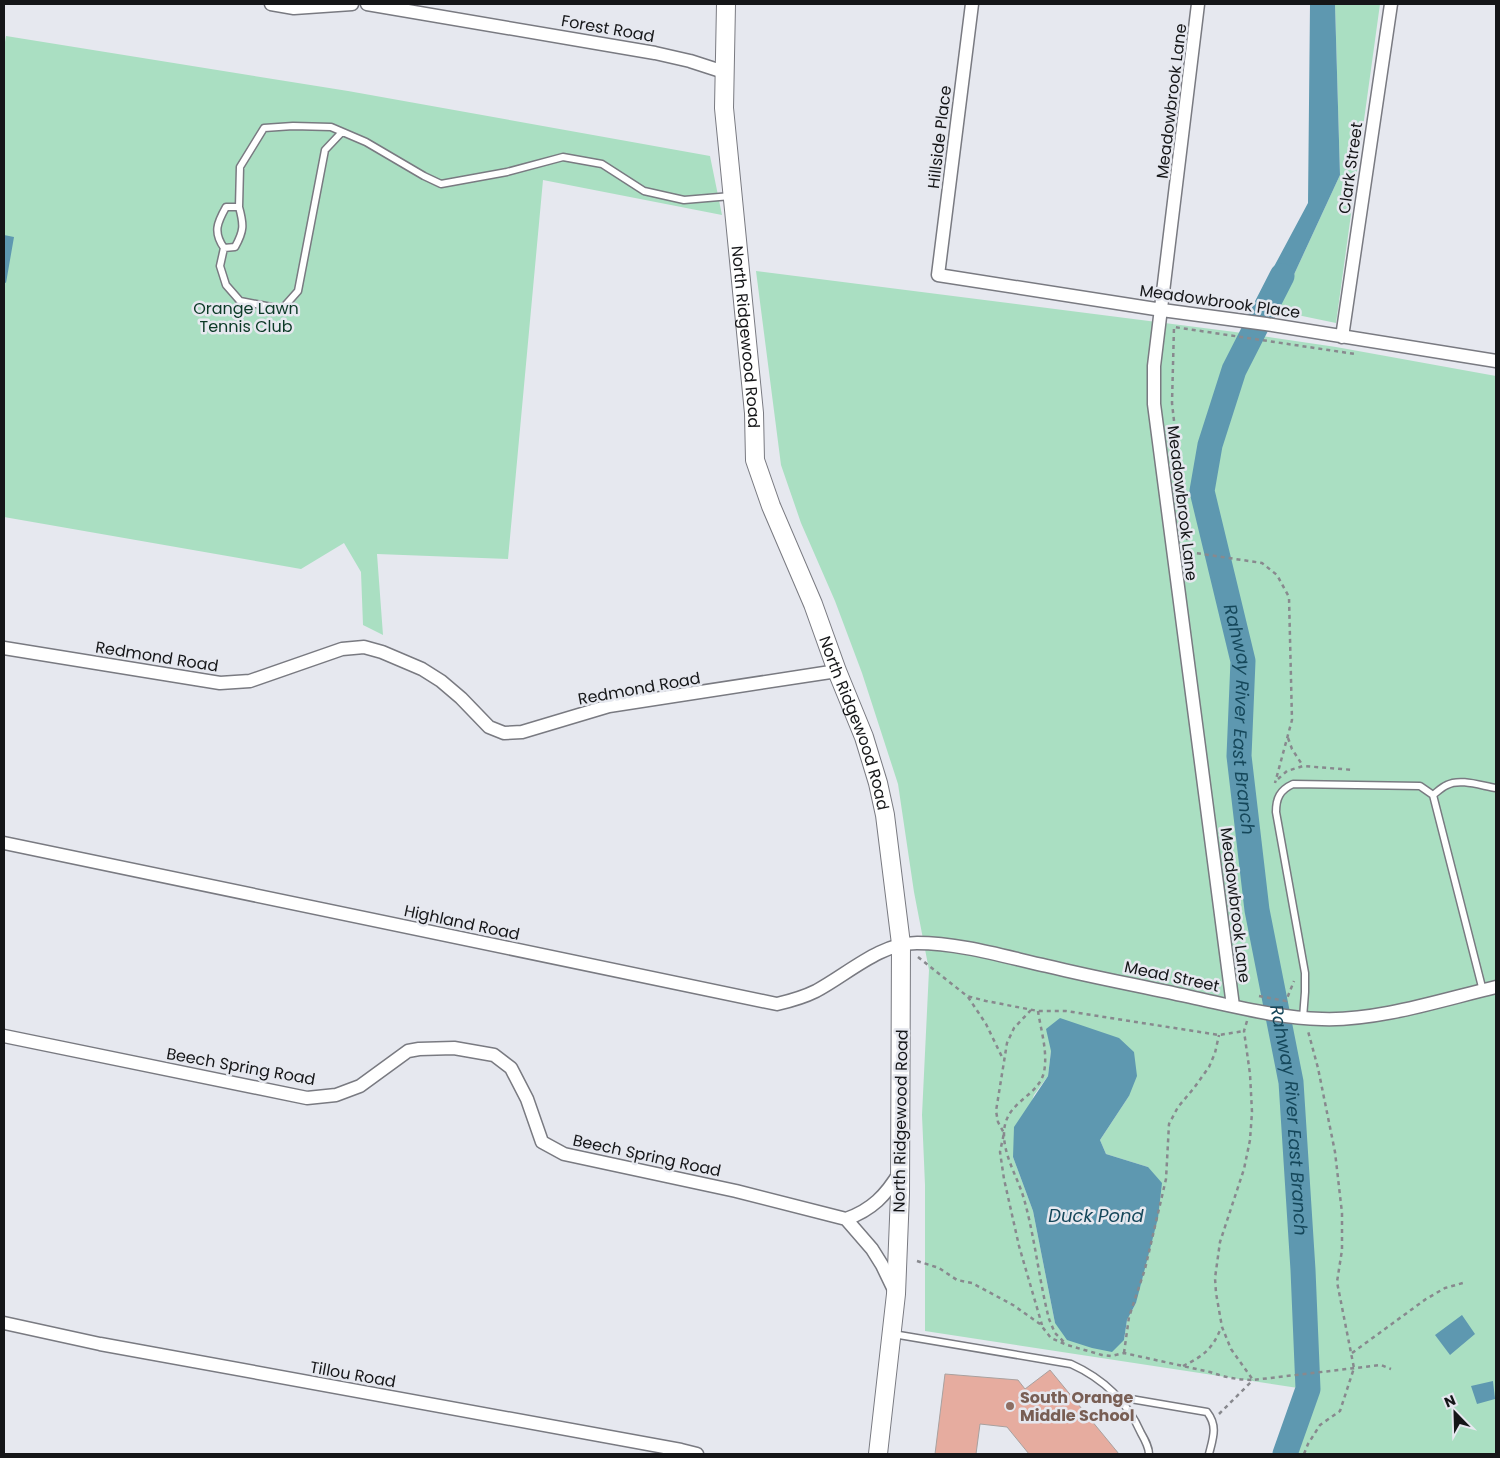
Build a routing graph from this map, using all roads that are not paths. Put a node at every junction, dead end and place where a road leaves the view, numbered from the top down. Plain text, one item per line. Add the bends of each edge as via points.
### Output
1 (271, 4) edge
2 (352, 4) edge
3 (367, 4) edge
4 (726, 4) edge
5 (972, 4) edge
6 (1198, 4) edge
7 (1391, 4) edge
8 (724, 72) junction
9 (342, 132) junction
10 (732, 196) junction
11 (239, 206) junction
12 (224, 248) junction
13 (938, 275) joint
14 (1162, 310) junction
15 (1342, 337) junction
16 (1496, 361) edge
17 (4, 648) edge
18 (837, 671) junction
19 (1496, 788) edge
20 (1433, 795) junction
21 (4, 843) edge
22 (901, 944) junction
23 (1496, 987) edge
24 (1483, 991) junction
25 (1233, 1006) junction
26 (1297, 1017) junction
27 (4, 1036) edge
28 (900, 1172) junction
29 (846, 1219) junction
30 (896, 1294) junction
31 (4, 1323) edge
32 (892, 1334) junction
33 (1119, 1397) junction
34 (698, 1454) edge
35 (878, 1454) edge
36 (1149, 1454) edge
37 (1209, 1454) edge

1 - 2 street via 294,8
3 - 8 street, Forest Road via 655,53
4 - 8 street, North Ridgewood Road
5 - 13 street, Hillside Place
6 - 14 street, Meadowbrook Lane
7 - 15 street, Clark Street
8 - 10 street, North Ridgewood Road
9 - 10 lane via 441,184 508,172 563,157 602,164 644,191 684,200
9 - 11 lane via 331,127 264,128 240,167
9 - 12 lane via 325,150 298,291 282,309 240,301 226,284 220,266
10 - 18 street, North Ridgewood Road via 754,413 755,460
11 - 12 lane via 242,234 235,248
11 - 12 lane via 226,207 218,221 218,238
13 - 14 street, Meadowbrook Place
14 - 15 street, Meadowbrook Place
14 - 25 street, Meadowbrook Lane via 1154,366 1154,404
15 - 16 street, Meadowbrook Place
17 - 18 street, Redmond Road via 220,684 250,681 342,649 364,647 422,669 453,690 489,727 511,734 609,706
18 - 22 street, North Ridgewood Road via 878,782
19 - 20 lane via 1460,782 1446,785
20 - 24 lane
20 - 26 lane via 1420,786 1292,784 1280,794 1276,812 1305,973
21 - 22 street, Highland Road via 777,1004 815,992 881,952
22 - 25 street, Mead Street via 943,944
22 - 28 street, North Ridgewood Road
23 - 24 street, Mead Street
24 - 26 street, Mead Street via 1351,1019
25 - 26 street, Mead Street
27 - 29 street, Beech Spring Road via 307,1098 336,1095 360,1086 408,1051 454,1048 494,1055 511,1068 527,1099 542,1142 564,1154 736,1191
28 - 29 street via 870,1208
28 - 30 street, North Ridgewood Road
29 - 30 street via 872,1249
30 - 32 street, North Ridgewood Road
31 - 34 street, Tillou Road via 100,1344
32 - 33 lane via 1071,1364 1086,1370
32 - 35 street, North Ridgewood Road
33 - 36 lane via 1138,1425
33 - 37 lane via 1207,1412 1213,1419 1215,1430

